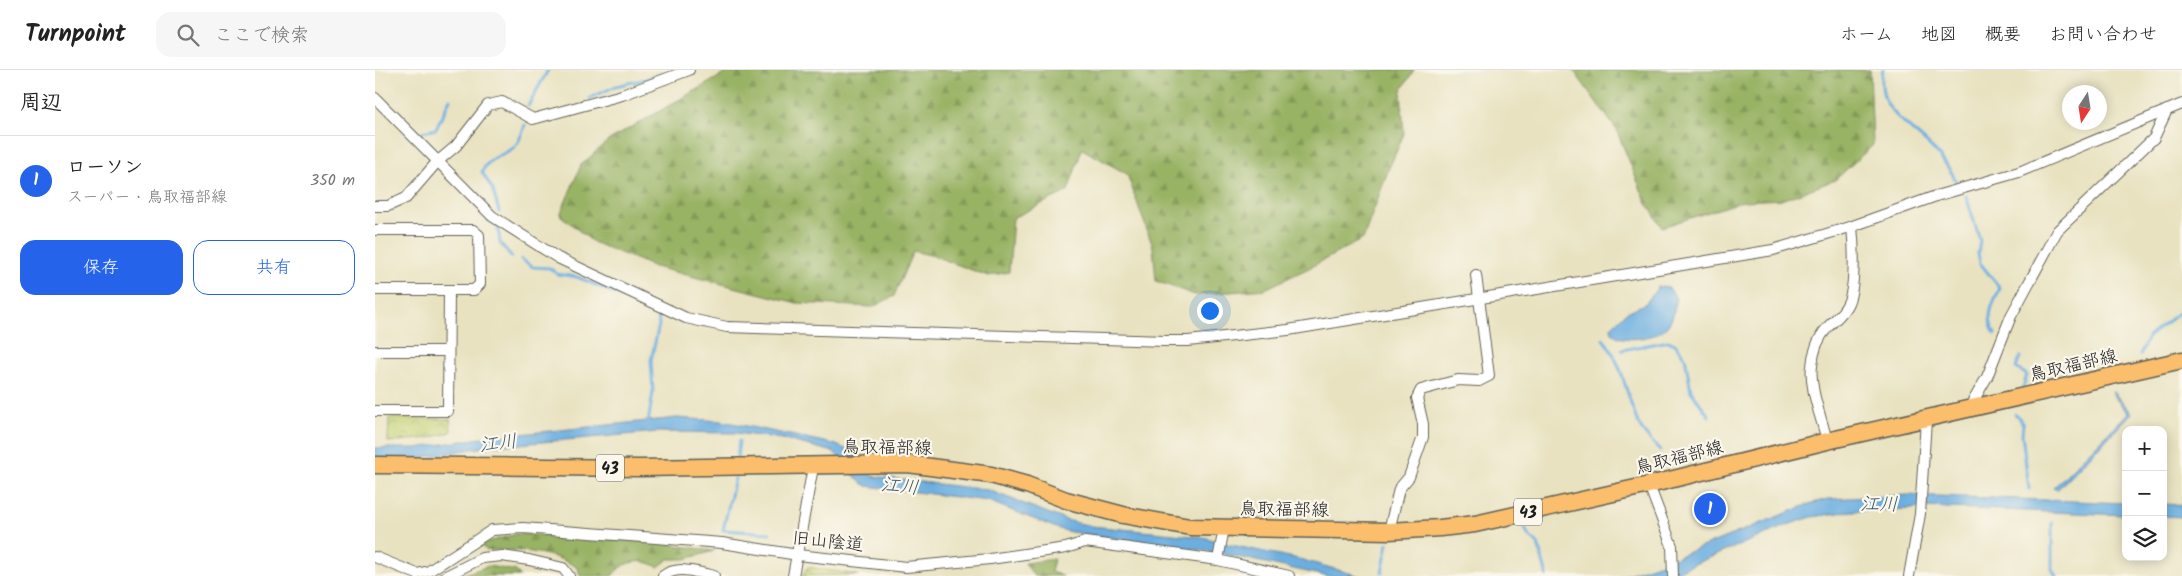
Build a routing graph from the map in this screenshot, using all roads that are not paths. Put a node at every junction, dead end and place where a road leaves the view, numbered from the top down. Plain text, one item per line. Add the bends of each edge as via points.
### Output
1 (689, 70) edge
2 (375, 98) edge
3 (2182, 104) edge
4 (2167, 110) junction
5 (437, 162) junction
6 (375, 206) edge
7 (1852, 226) junction
8 (375, 230) edge
9 (1476, 275) dead end
10 (375, 290) edge
11 (449, 290) junction
12 (1480, 297) junction
13 (375, 351) edge
14 (448, 352) junction
15 (2182, 360) edge
16 (1968, 410) junction
17 (375, 411) edge
18 (1926, 420) junction
19 (1827, 441) junction
20 (375, 465) edge
21 (813, 467) junction
22 (1649, 485) junction
23 (1389, 531) junction
24 (1223, 533) junction
25 (798, 555) junction
26 (375, 557) edge
27 (1219, 558) junction
28 (1256, 573) edge
29 (418, 575) edge
30 (446, 576) edge
31 (569, 576) edge
32 (663, 576) edge
33 (714, 576) edge
34 (793, 576) edge
35 (1289, 576) edge
36 (1673, 576) edge
37 (1909, 576) edge

1 - 5 street via 622,95 533,119 502,102 488,106 456,146
2 - 5 street
3 - 4 street
4 - 7 street via 2019,172 1936,196
4 - 16 street via 2154,138 2057,232 2011,316 1987,377
5 - 6 street via 406,198 388,206
5 - 12 street via 493,216 558,258 686,318 727,327 1165,342 1288,330
7 - 12 street via 1773,250
7 - 19 street via 1853,274 1848,303 1819,339 1811,368
8 - 11 street via 473,230 479,234 480,284 474,290
9 - 12 street
10 - 11 street
11 - 14 street
12 - 23 street via 1489,376 1479,381 1458,380 1421,390 1417,398 1423,437 1409,477 1399,489
13 - 14 street
14 - 17 street via 448,411
15 - 16 main road, 鳥取福部線 / 43
16 - 18 main road, 鳥取福部線 / 43
18 - 19 main road, 鳥取福部線 / 43
18 - 37 street via 1920,514
19 - 22 main road, 鳥取福部線 / 43
20 - 21 main road, 鳥取福部線 / 43
21 - 24 main road, 鳥取福部線 / 43 via 908,464 991,475 1123,515
21 - 25 street
22 - 23 main road, 鳥取福部線 / 43 via 1475,524
22 - 36 street via 1672,546
23 - 24 main road, 鳥取福部線 / 43
24 - 27 street
25 - 27 street, 旧山陰道 via 906,567 990,559 1066,548 1085,542
25 - 29 street, 旧山陰道 via 722,543 523,528 492,530
25 - 34 street
26 - 29 street, 旧山陰道
27 - 28 street, 旧山陰道
28 - 35 street, 旧山陰道
30 - 31 street via 482,558 502,556 563,568
32 - 33 street via 671,570

